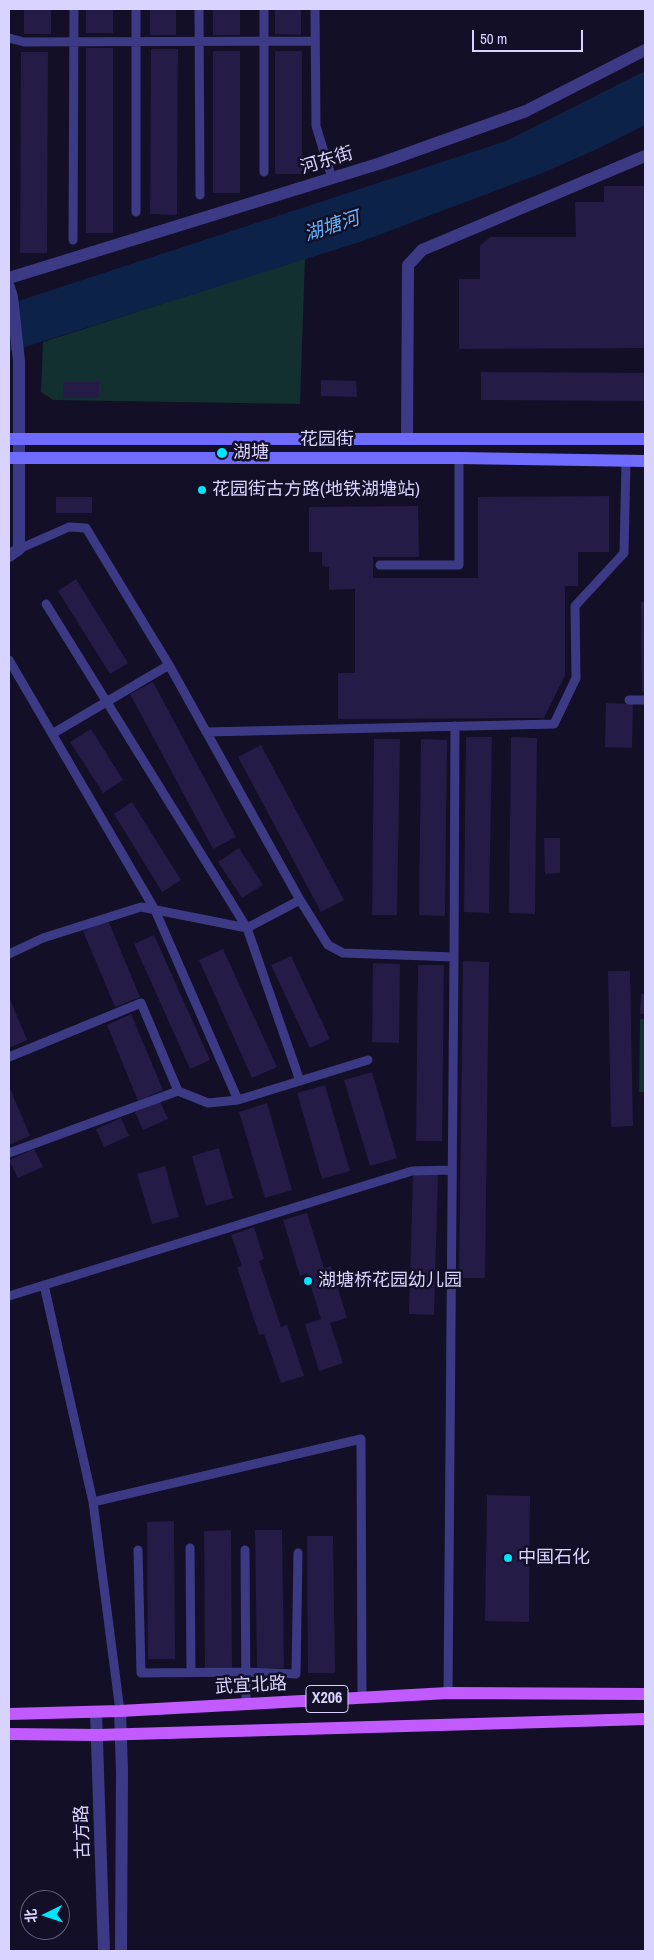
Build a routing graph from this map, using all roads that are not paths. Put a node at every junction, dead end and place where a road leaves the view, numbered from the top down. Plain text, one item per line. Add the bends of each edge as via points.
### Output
1 (74, 9) edge
2 (136, 9) edge
3 (199, 9) edge
4 (264, 9) edge
5 (315, 9) edge
6 (9, 38) edge
7 (199, 41) junction
8 (264, 41) junction
9 (315, 41) junction
10 (74, 42) junction
11 (136, 42) junction
12 (645, 50) edge
13 (645, 156) edge
14 (264, 172) dead end
15 (332, 178) junction
16 (200, 195) dead end
17 (136, 212) dead end
18 (73, 240) dead end
19 (9, 278) edge
20 (10, 292) edge
21 (13, 439) edge
22 (407, 439) junction
23 (645, 439) edge
24 (13, 458) edge
25 (459, 458) junction
26 (626, 461) junction
27 (645, 461) edge
28 (14, 553) edge
29 (380, 564) dead end
30 (46, 604) dead end
31 (9, 660) edge
32 (169, 665) junction
33 (629, 700) dead end
34 (645, 700) edge
35 (107, 702) junction
36 (454, 726) junction
37 (206, 732) junction
38 (52, 734) junction
39 (300, 900) junction
40 (155, 910) junction
41 (246, 928) junction
42 (9, 954) edge
43 (454, 957) junction
44 (9, 1057) edge
45 (368, 1060) dead end
46 (300, 1081) junction
47 (178, 1091) junction
48 (238, 1100) junction
49 (9, 1153) edge
50 (452, 1170) junction
51 (44, 1285) junction
52 (9, 1296) edge
53 (93, 1502) junction
54 (190, 1548) dead end
55 (138, 1550) dead end
56 (245, 1550) dead end
57 (298, 1553) dead end
58 (191, 1672) junction
59 (245, 1672) junction
60 (448, 1693) junction
61 (645, 1694) edge
62 (362, 1698) junction
63 (246, 1703) junction
64 (120, 1711) junction
65 (96, 1712) junction
66 (9, 1714) edge
67 (645, 1719) edge
68 (9, 1734) edge
69 (122, 1734) junction
70 (98, 1735) junction
71 (104, 1951) edge
72 (121, 1951) edge

1 - 10 lane
2 - 11 lane
3 - 7 lane
4 - 8 lane
5 - 9 lane
6 - 10 lane via 24,42
7 - 8 lane
7 - 11 lane
7 - 16 lane
8 - 9 lane
8 - 14 lane
9 - 15 lane via 316,126
10 - 11 lane
10 - 18 lane
11 - 17 lane
12 - 15 street, 河东街 via 526,111
13 - 22 street via 422,250 408,265
15 - 19 street, 河东街
20 - 21 street via 19,361
21 - 22 main road, 花园街
21 - 24 street
22 - 23 main road, 花园街
24 - 25 main road, 花园街
24 - 28 street
25 - 26 main road, 花园街
25 - 29 lane via 459,565
26 - 27 main road, 花园街
26 - 36 lane via 624,553 575,606 576,678 554,724
28 - 32 lane via 69,527 86,528
30 - 35 lane
31 - 38 lane
32 - 35 lane
32 - 37 lane
33 - 34 lane
35 - 38 lane
35 - 41 lane
36 - 37 lane
36 - 43 lane
37 - 39 lane
38 - 40 lane
39 - 41 lane
39 - 43 lane via 328,945 343,953
40 - 41 lane
40 - 42 lane via 141,907 43,938
40 - 48 lane
41 - 46 lane
43 - 50 lane
44 - 47 lane via 141,1003
45 - 46 lane
46 - 48 lane
47 - 48 lane via 208,1103
47 - 49 lane
50 - 51 lane via 412,1171
50 - 60 lane
51 - 52 lane
51 - 53 lane
53 - 62 lane via 361,1438
53 - 64 lane
54 - 58 lane
55 - 58 lane via 141,1673
56 - 59 lane
57 - 59 lane via 296,1674
58 - 59 lane
59 - 63 lane
60 - 61 main road, 武宜北路 / X206
60 - 62 main road, 武宜北路 / X206
62 - 63 main road, 武宜北路 / X206
63 - 64 main road, 武宜北路 / X206
64 - 65 main road, 武宜北路 / X206
64 - 69 street
65 - 66 main road, 武宜北路 / X206
65 - 70 street, 古方路
67 - 69 main road, X206
68 - 70 main road, X206
69 - 70 main road, X206
69 - 72 street
70 - 71 street, 古方路

